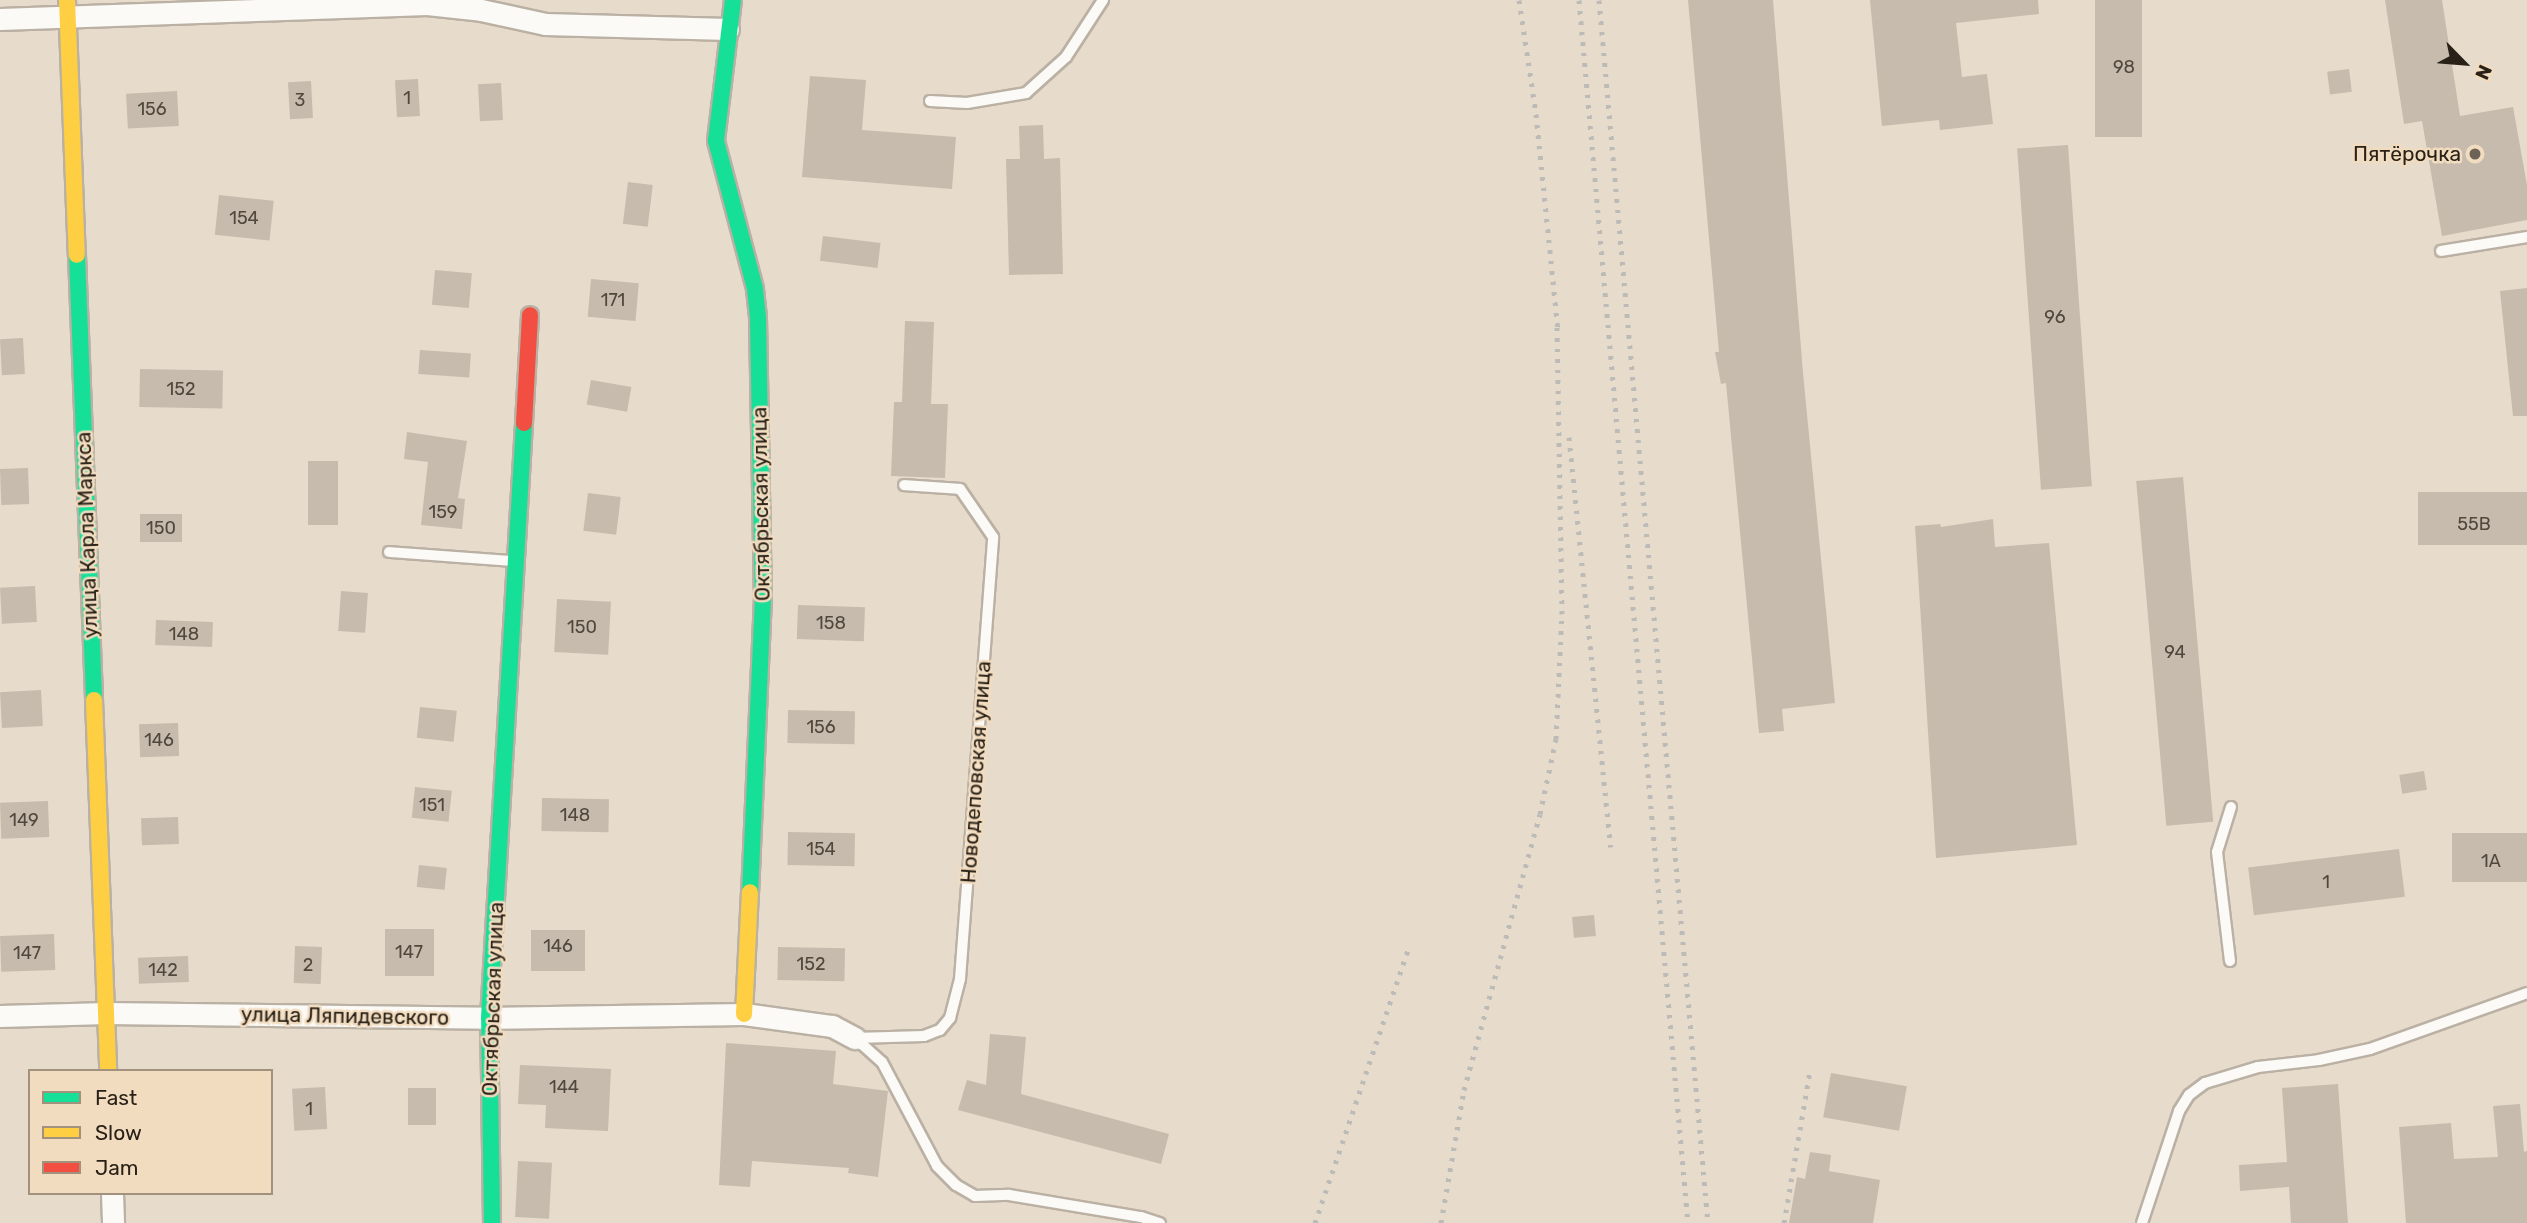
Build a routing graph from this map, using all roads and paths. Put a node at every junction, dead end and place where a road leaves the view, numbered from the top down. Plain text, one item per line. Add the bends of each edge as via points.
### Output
1 (733, 0) edge
2 (1103, 0) edge
3 (67, 8) edge
4 (0, 19) edge
5 (728, 29) junction
6 (930, 101) dead end
7 (2527, 237) edge
8 (2441, 251) dead end
9 (530, 315) dead end
10 (904, 485) dead end
11 (389, 552) dead end
12 (515, 561) junction
13 (2231, 807) dead end
14 (2230, 961) dead end
15 (2527, 993) edge
16 (106, 1013) junction
17 (744, 1014) junction
18 (0, 1016) edge
19 (489, 1018) junction
20 (855, 1038) junction
21 (108, 1069) edge
22 (112, 1195) edge
23 (113, 1223) edge
24 (492, 1223) edge
25 (1160, 1223) edge
26 (2142, 1223) edge

1 - 5 street, Октябрьская улица
2 - 6 lane via 1066,57 1026,93 967,103
3 - 4 street
3 - 5 street via 428,4 545,24
3 - 16 street, улица Карла Маркса
5 - 17 street, Октябрьская улица via 716,141 755,289 758,318 762,583
7 - 8 lane
9 - 12 street, Октябрьская улица
10 - 20 lane, Новодеповская улица via 960,489 993,537 960,979 952,1011 940,1030 924,1036
11 - 12 lane
12 - 19 street, Октябрьская улица
13 - 14 lane via 2217,852
15 - 26 lane via 2370,1049 2258,1067 2205,1083 2189,1095 2179,1111
16 - 18 street, улица Ляпидевского
16 - 19 street, улица Ляпидевского
16 - 21 street, улица Карла Маркса
17 - 19 street, улица Ляпидевского
17 - 20 street, улица Ляпидевского via 822,1024
19 - 24 street, Октябрьская улица
20 - 25 lane via 882,1062 937,1166 956,1185 975,1196 1009,1195
22 - 23 street

